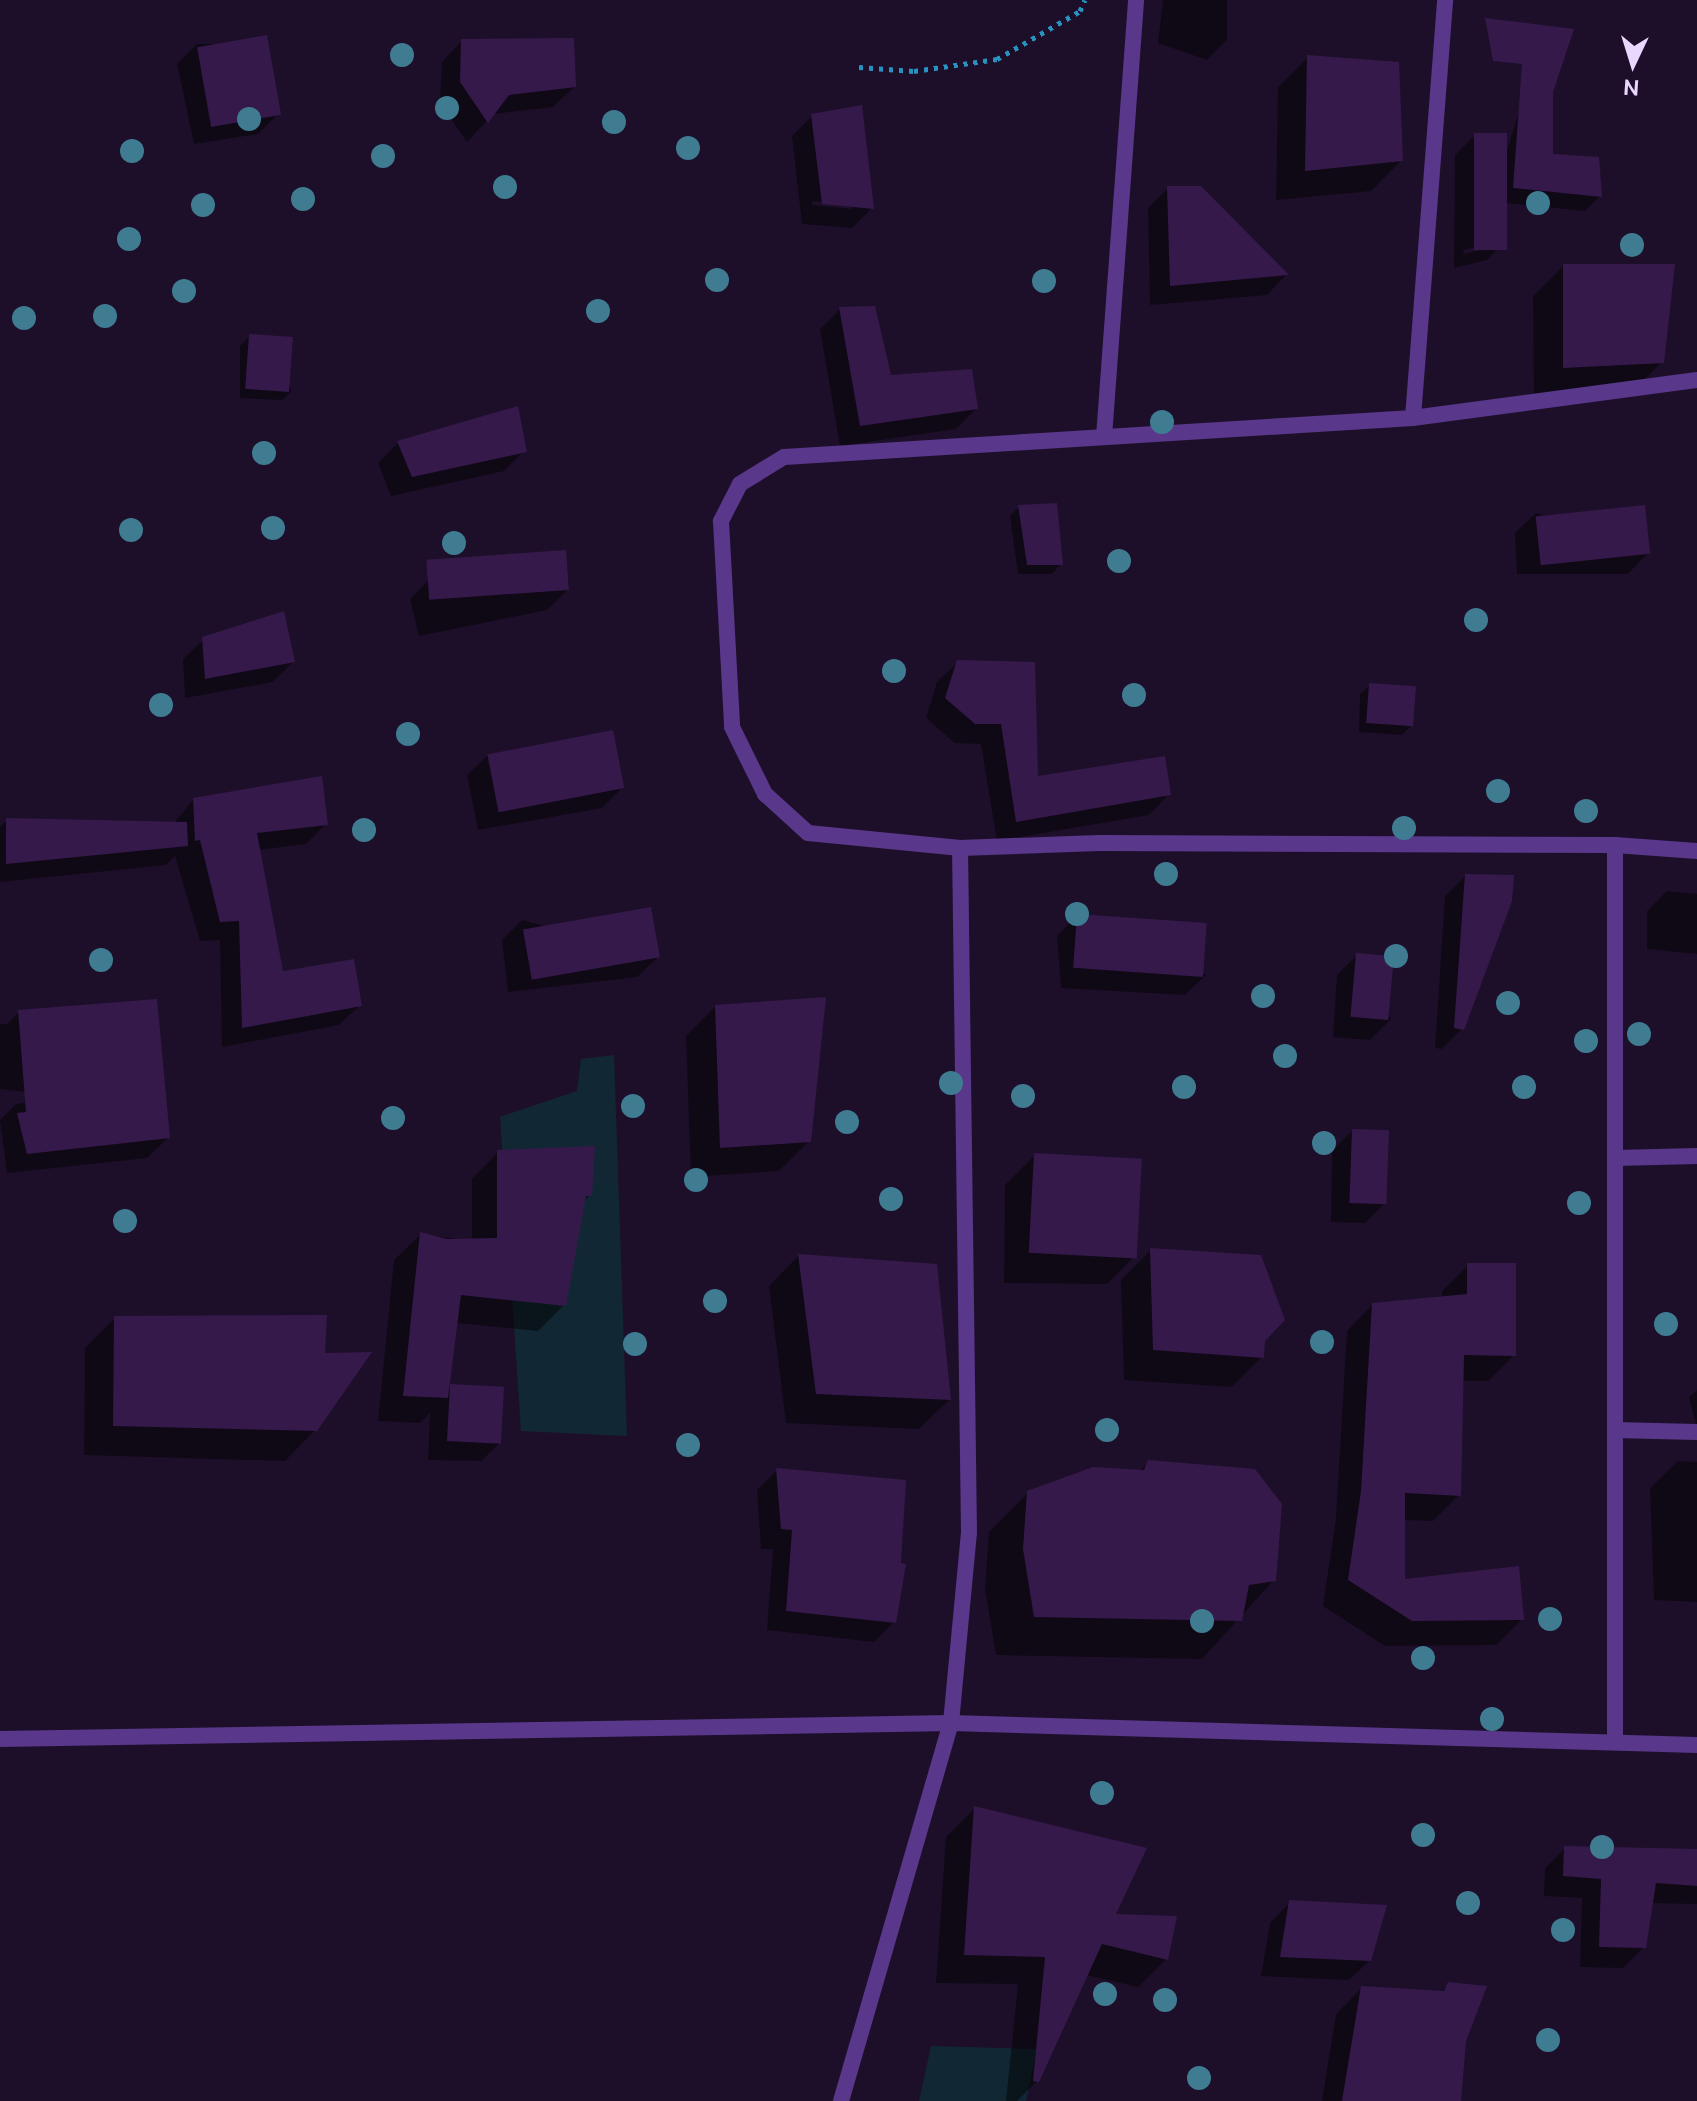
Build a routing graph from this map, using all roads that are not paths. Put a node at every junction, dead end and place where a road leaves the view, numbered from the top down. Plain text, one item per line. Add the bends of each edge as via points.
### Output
1 (1136, 0) edge
2 (1445, 0) edge
3 (1697, 380) edge
4 (1413, 418) junction
5 (1104, 437) junction
6 (1615, 845) junction
7 (960, 848) junction
8 (1697, 851) edge
9 (1697, 1156) edge
10 (1615, 1158) junction
11 (1615, 1430) junction
12 (1697, 1432) edge
13 (951, 1723) junction
14 (0, 1739) edge
15 (1615, 1741) junction
16 (1697, 1745) edge
17 (841, 2101) edge

1 - 5 street
2 - 4 street
3 - 4 street
4 - 5 street
5 - 7 street via 784,457 740,484 721,521 732,727 765,794 808,833
6 - 7 street via 1099,843
6 - 8 street
6 - 10 street
7 - 13 street via 969,1533
9 - 10 street
10 - 11 street
11 - 12 street
11 - 15 street
13 - 14 street
13 - 15 street
13 - 17 street
15 - 16 street

